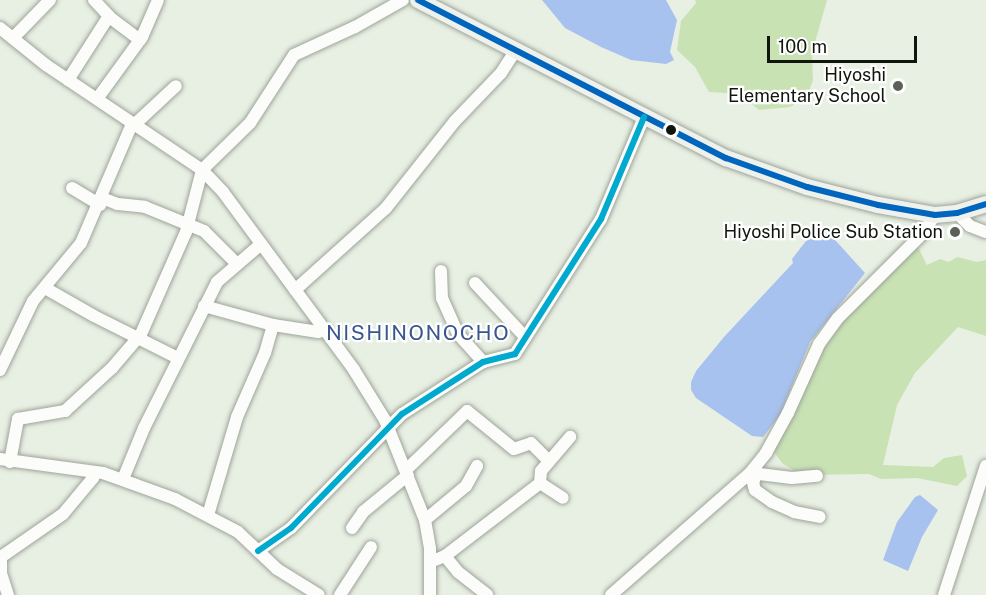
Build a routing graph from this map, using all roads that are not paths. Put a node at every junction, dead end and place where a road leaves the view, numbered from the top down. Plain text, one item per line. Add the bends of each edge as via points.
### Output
1 (51, 0) edge
2 (94, 0) edge
3 (158, 0) edge
4 (403, 0) edge
5 (418, 0) edge
6 (109, 16) junction
7 (0, 28) edge
8 (13, 38) junction
9 (140, 40) junction
10 (516, 50) junction
11 (68, 80) junction
12 (176, 86) dead end
13 (97, 99) junction
14 (644, 117) junction
15 (133, 124) junction
16 (202, 170) junction
17 (72, 188) dead end
18 (101, 202) junction
19 (986, 204) edge
20 (957, 213) junction
21 (935, 215) junction
22 (188, 223) junction
23 (986, 232) edge
24 (261, 244) junction
25 (236, 262) junction
26 (441, 271) dead end
27 (475, 284) dead end
28 (45, 288) junction
29 (296, 290) junction
30 (204, 306) junction
31 (273, 325) junction
32 (323, 328) junction
33 (525, 338) junction
34 (138, 339) junction
35 (178, 358) junction
36 (483, 362) junction
37 (0, 370) edge
38 (388, 426) junction
39 (570, 437) dead end
40 (5, 460) edge
41 (549, 462) junction
42 (477, 466) dead end
43 (986, 466) edge
44 (94, 472) junction
45 (407, 473) junction
46 (753, 473) junction
47 (817, 476) dead end
48 (123, 479) junction
49 (540, 483) junction
50 (563, 498) dead end
51 (208, 515) junction
52 (820, 517) dead end
53 (425, 520) junction
54 (352, 528) dead end
55 (371, 547) dead end
56 (258, 551) junction
57 (445, 556) junction
58 (430, 562) junction
59 (8, 595) edge
60 (319, 595) edge
61 (340, 595) edge
62 (430, 595) edge
63 (487, 595) edge
64 (611, 595) edge
65 (944, 595) edge

1 - 8 street
2 - 6 street
3 - 9 street
4 - 16 street via 294,55 250,123
5 - 10 main road
6 - 9 street
6 - 11 street
7 - 8 street
8 - 11 street
9 - 13 street
10 - 14 main road
10 - 29 street via 501,73 455,122 386,208
11 - 13 street
12 - 15 street
13 - 15 street
14 - 21 main road via 726,158 807,187 878,206
14 - 33 street via 601,219
15 - 16 street
15 - 18 street
16 - 22 street
16 - 24 street
17 - 18 street
18 - 22 street via 145,207
18 - 28 street via 81,243
19 - 20 main road
20 - 21 main road
20 - 23 street via 970,226
21 - 46 street via 923,233 838,318 819,344 788,412
22 - 25 street via 216,240
22 - 34 street
24 - 25 street
24 - 29 street
25 - 30 street via 217,282
26 - 36 street via 442,298 458,334
27 - 33 street
28 - 34 street
28 - 37 street via 24,319
29 - 32 street
30 - 31 street
30 - 35 street
31 - 32 street via 318,332
31 - 51 street via 237,417
32 - 38 street
33 - 36 street via 515,354
34 - 35 street
34 - 40 street via 65,411 18,419
35 - 48 street
36 - 38 street via 433,392
38 - 45 street
38 - 56 street via 291,528
39 - 41 street
40 - 44 street
41 - 45 street via 531,443 514,449 466,411
41 - 49 street via 541,471
42 - 53 street via 466,486
43 - 65 street
44 - 48 street
44 - 59 street via 63,514 1,557
45 - 53 street
45 - 54 street via 363,512
46 - 47 street via 792,478
46 - 52 street via 755,490 772,502 794,513
46 - 64 street
48 - 51 street
49 - 50 street
49 - 57 street
51 - 56 street via 238,532
53 - 58 street
55 - 61 street
56 - 60 street via 277,569
57 - 58 street
57 - 63 street
58 - 62 street

